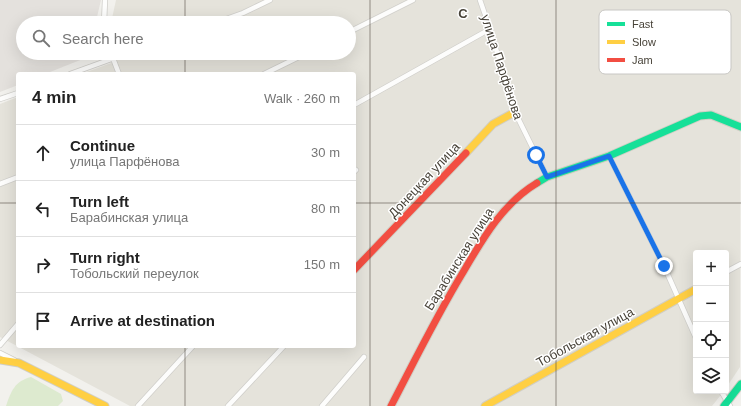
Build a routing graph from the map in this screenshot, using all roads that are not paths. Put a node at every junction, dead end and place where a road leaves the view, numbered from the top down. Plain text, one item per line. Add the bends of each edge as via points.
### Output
1 (105, 0) edge
2 (270, 0) edge
3 (413, 0) edge
4 (480, 0) edge
5 (104, 16) edge
6 (235, 16) edge
7 (356, 28) edge
8 (490, 29) junction
9 (107, 60) edge
10 (113, 60) edge
11 (293, 60) edge
12 (75, 72) edge
13 (118, 72) edge
14 (268, 72) edge
15 (16, 94) edge
16 (0, 99) edge
17 (356, 104) edge
18 (514, 112) junction
19 (741, 127) edge
20 (609, 156) junction
21 (547, 177) junction
22 (16, 178) edge
23 (0, 184) edge
24 (741, 264) edge
25 (356, 268) edge
26 (729, 270) edge
27 (693, 291) edge
28 (677, 299) junction
29 (16, 326) edge
30 (693, 332) edge
31 (0, 345) edge
32 (190, 348) edge
33 (282, 348) edge
34 (0, 353) edge
35 (364, 357) dead end
36 (0, 360) edge
37 (19, 363) junction
38 (741, 384) edge
39 (722, 394) edge
40 (727, 405) edge
41 (105, 406) edge
42 (138, 406) edge
43 (228, 406) edge
44 (322, 406) edge
45 (391, 406) edge
46 (485, 406) edge

1 - 5 street
2 - 6 street
3 - 7 street
4 - 8 street, улица Парфёнова
8 - 17 street
8 - 18 street, улица Парфёнова
9 - 12 street
10 - 13 street
11 - 14 street
15 - 16 street
18 - 21 street, улица Парфёнова
18 - 25 street, Донецкая улица via 493,124
19 - 20 street, Барабинская улица via 711,115 700,116
20 - 21 street, Барабинская улица
20 - 28 street via 664,266
21 - 45 street, Барабинская улица via 522,192 492,225 446,300
22 - 23 street
24 - 26 street
27 - 28 street, Тобольская улица
28 - 30 street
28 - 46 street, Тобольская улица
29 - 31 street
32 - 42 street
33 - 43 street
34 - 37 street
35 - 44 street
36 - 37 street
37 - 41 street
38 - 40 street
39 - 40 street

